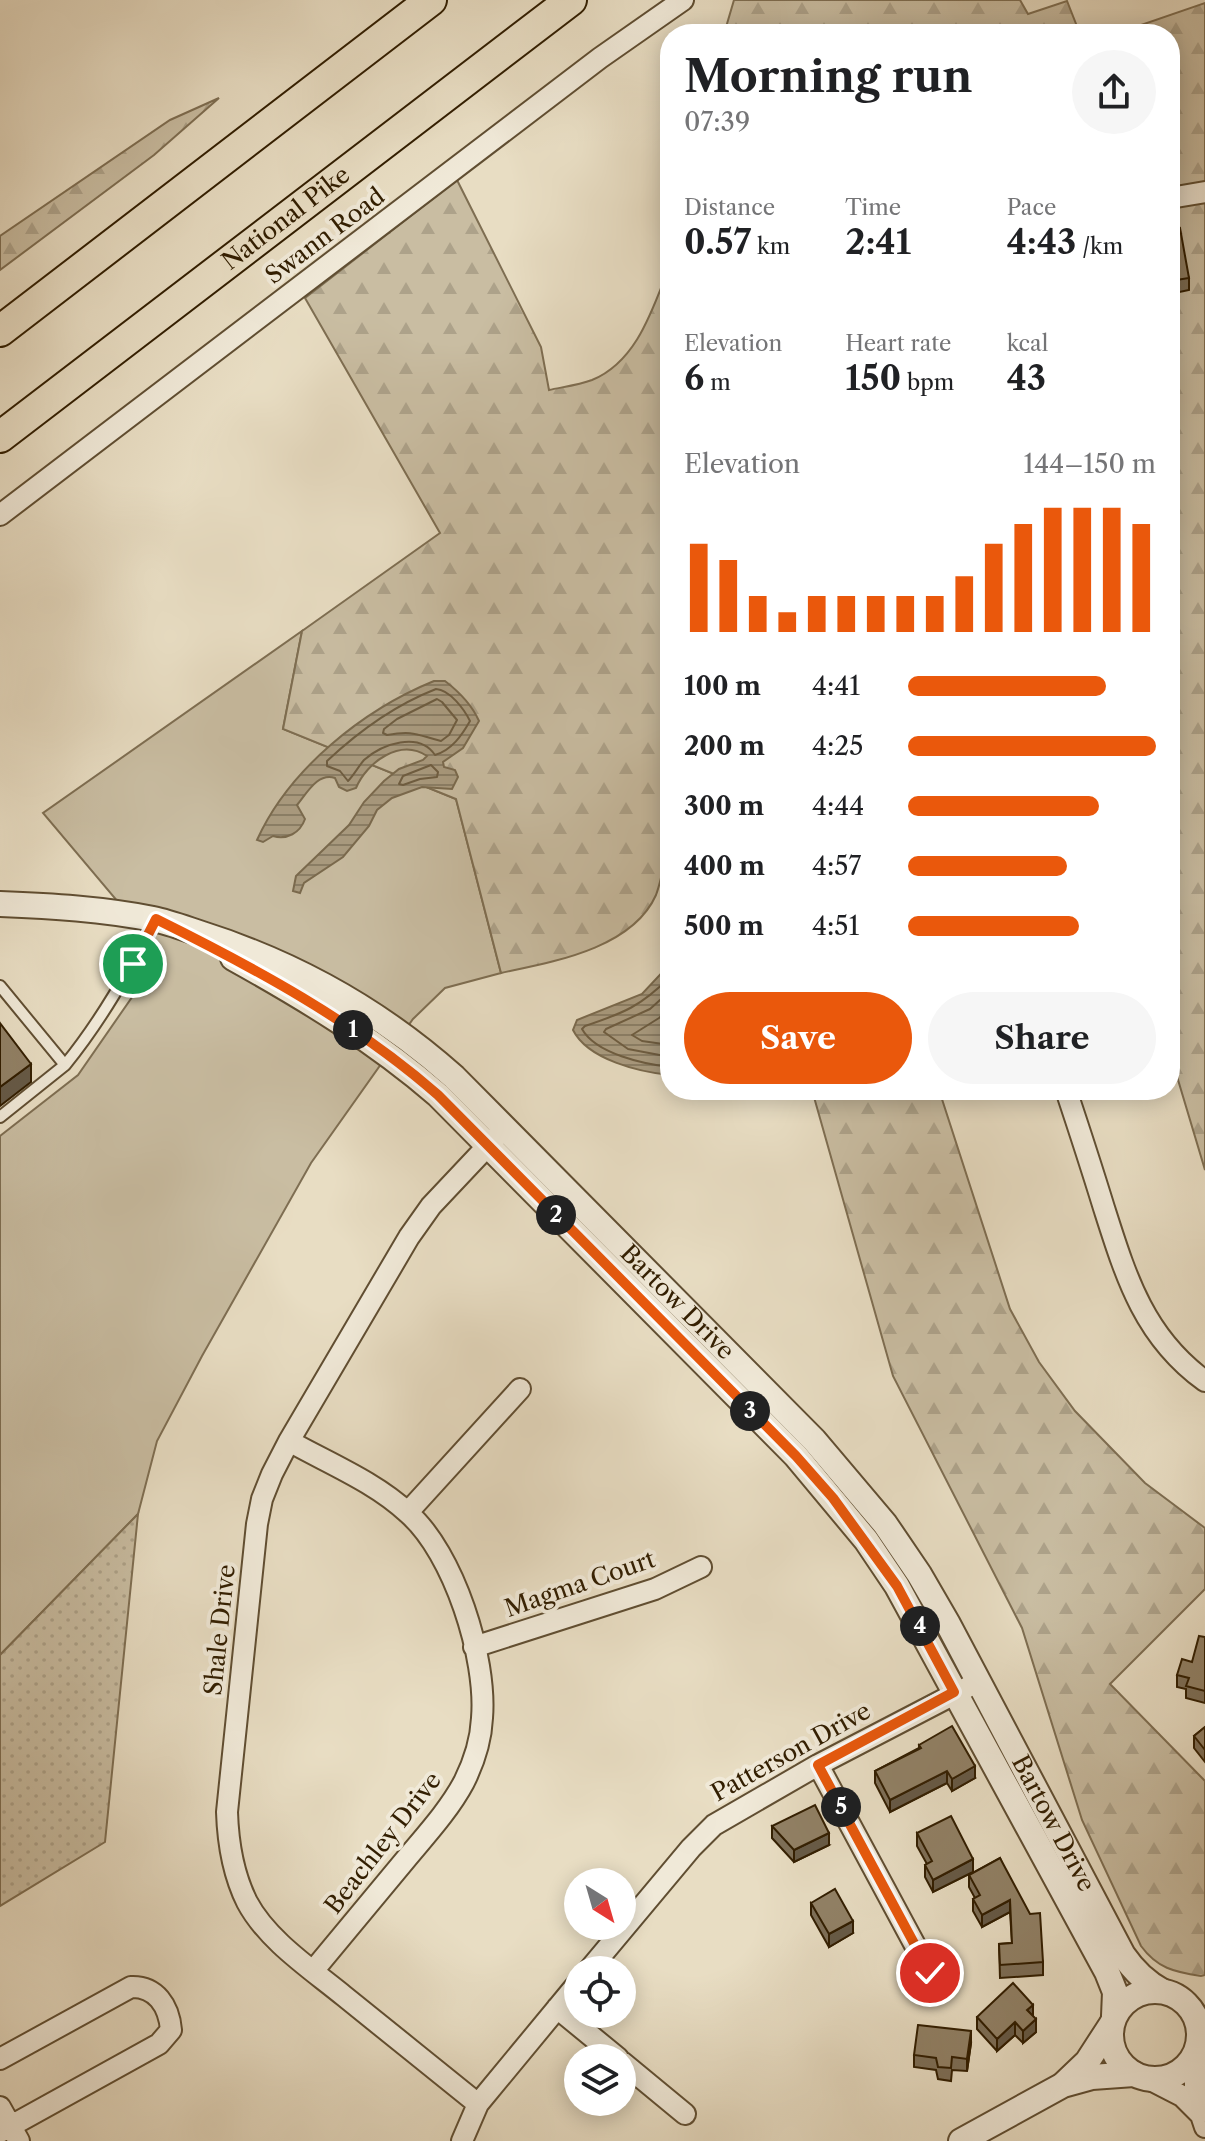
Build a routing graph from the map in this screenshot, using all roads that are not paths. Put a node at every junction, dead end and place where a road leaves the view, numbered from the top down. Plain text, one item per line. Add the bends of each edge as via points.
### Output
1 (431, 0) edge
2 (571, 0) edge
3 (683, 0) edge
4 (1205, 192) edge
5 (1180, 196) edge
6 (46, 297) junction
7 (0, 331) edge
8 (0, 347) edge
9 (0, 437) edge
10 (0, 515) edge
11 (0, 904) edge
12 (156, 919) junction
13 (0, 986) edge
14 (65, 1065) junction
15 (1069, 1100) edge
16 (0, 1117) edge
17 (505, 1128) junction
18 (487, 1146) junction
19 (1205, 1381) edge
20 (520, 1389) dead end
21 (289, 1441) junction
22 (408, 1512) junction
23 (701, 1567) dead end
24 (474, 1647) junction
25 (979, 1682) junction
26 (954, 1692) junction
27 (818, 1765) junction
28 (601, 1956) edge
29 (313, 1971) junction
30 (930, 1973) dead end
31 (1166, 1992) junction
32 (1205, 1997) edge
33 (564, 2000) edge
34 (557, 2008) junction
35 (1114, 2019) junction
36 (1199, 2041) edge
37 (601, 2044) edge
38 (0, 2059) edge
39 (636, 2073) edge
40 (1141, 2076) junction
41 (1063, 2085) junction
42 (478, 2104) junction
43 (0, 2107) edge
44 (685, 2114) dead end
45 (1202, 2120) edge
46 (10, 2133) edge
47 (462, 2141) edge
48 (961, 2141) edge

1 - 6 main road
2 - 9 main road, National Pike
3 - 10 street, Swann Road via 587,67
4 - 5 street
6 - 7 main road
6 - 8 main road via 37,317
11 - 12 street, Bartow Drive via 86,908
12 - 14 lane via 133,964
12 - 17 street, Bartow Drive via 239,946 365,1009 415,1042
12 - 18 street, Bartow Drive via 236,959 355,1031 438,1095
13 - 14 lane
14 - 16 lane
15 - 19 street via 1139,1305 1160,1338
17 - 18 street, Shale Drive
17 - 25 street, Bartow Drive via 849,1480 919,1574
18 - 21 street, Shale Drive via 409,1237
18 - 26 street, Bartow Drive via 833,1498 897,1586
20 - 22 street
21 - 22 street, Beachley Drive
21 - 29 street, Shale Drive via 257,1524 228,1842 248,1903 266,1928
22 - 24 street, Beachley Drive via 445,1560
23 - 24 street, Magma Court via 655,1589
24 - 29 street, Beachley Drive via 482,1718 477,1752 464,1783
25 - 26 street, Patterson Drive
25 - 31 street, Bartow Drive via 1123,1955 1141,1978
26 - 27 street, Patterson Drive
26 - 35 street, Bartow Drive via 1107,1972 1115,1992
27 - 28 street, Patterson Drive via 714,1825
27 - 30 street
29 - 42 street, Shale Drive
31 - 32 street
31 - 35 street via 1129,1999
31 - 36 street via 1189,2007
33 - 34 street
34 - 37 street
34 - 42 street
35 - 40 street via 1112,2045 1121,2063
35 - 41 street via 1103,2042
36 - 40 street via 1186,2065 1173,2075
36 - 45 street via 1193,2073
38 - 46 street via 131,1987 152,1990 170,2020 171,2030 159,2044
39 - 44 street
40 - 41 street via 1092,2077
40 - 45 street via 1182,2096
41 - 48 street
42 - 47 street
43 - 46 street

